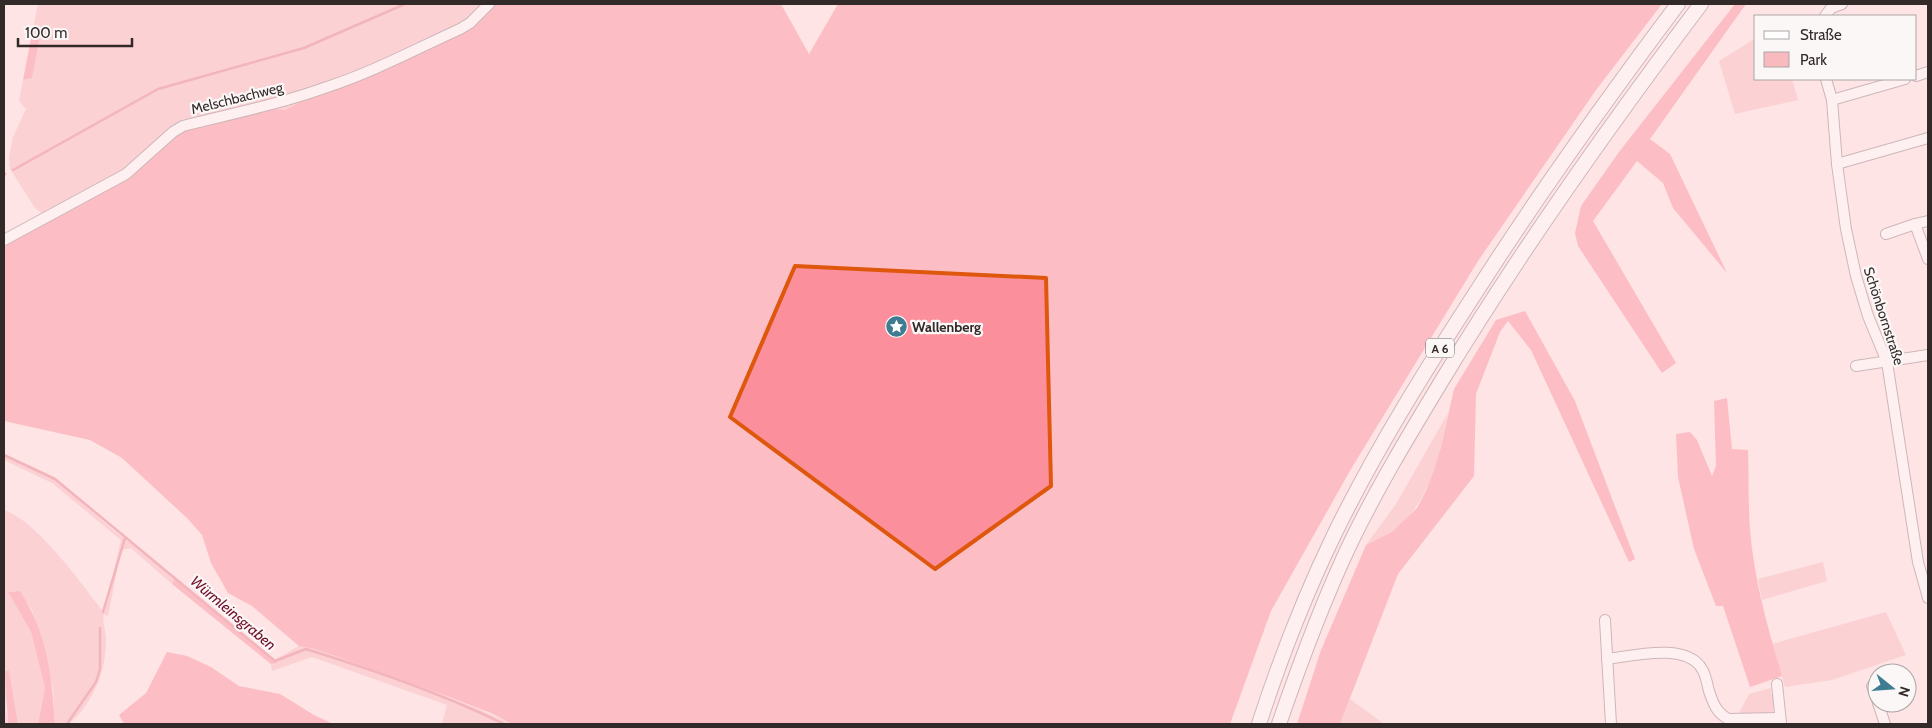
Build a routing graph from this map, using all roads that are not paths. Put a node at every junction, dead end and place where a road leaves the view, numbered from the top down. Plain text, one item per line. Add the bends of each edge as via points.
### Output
1 (489, 4) edge
2 (1678, 4) edge
3 (1701, 4) edge
4 (1842, 4) edge
5 (1826, 15) edge
6 (1826, 80) edge
7 (1902, 80) edge
8 (1832, 100) junction
9 (1928, 138) edge
10 (1838, 164) junction
11 (1928, 220) edge
12 (1915, 224) junction
13 (1886, 234) dead end
14 (4, 240) edge
15 (1928, 259) edge
16 (1928, 355) edge
17 (1887, 362) junction
18 (1856, 366) dead end
19 (1928, 598) edge
20 (1605, 620) dead end
21 (1607, 659) junction
22 (1778, 684) dead end
23 (1781, 721) edge
24 (1259, 724) edge
25 (1279, 724) edge
26 (1611, 724) edge

1 - 14 street, Melschbachweg via 460,29 375,69 326,88 183,126 126,174
2 - 24 highway, A 6 via 1544,189 1403,408 1325,554 1290,637
3 - 25 highway, A 6 via 1590,154 1516,263 1398,454 1350,544 1318,615
4 - 5 street via 1831,8
6 - 8 street, Schönbornstraße
7 - 8 street
8 - 10 street, Schönbornstraße
9 - 10 street
10 - 17 street, Schönbornstraße via 1846,230 1856,276
11 - 12 street
12 - 13 street
12 - 15 street
16 - 17 street
17 - 18 street
17 - 19 street, Schönbornstraße via 1918,562
20 - 21 street
21 - 23 street via 1673,652 1693,659 1702,669 1715,708 1722,716
21 - 26 street
22 - 23 street

